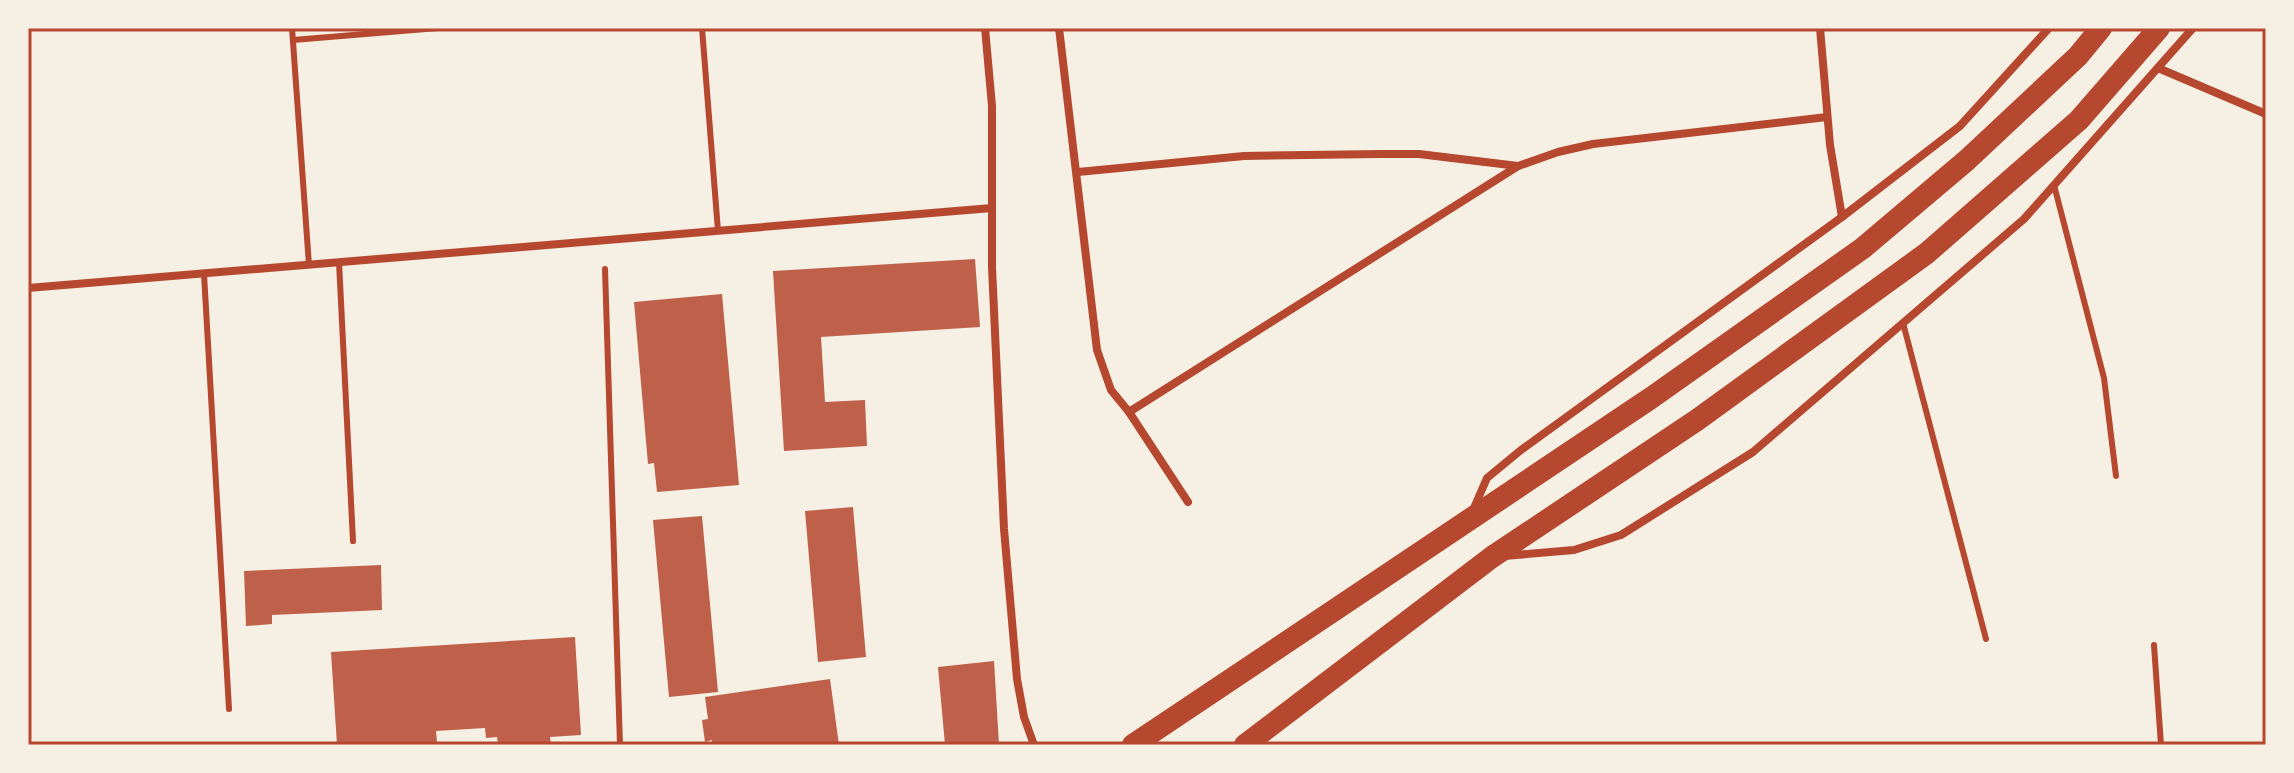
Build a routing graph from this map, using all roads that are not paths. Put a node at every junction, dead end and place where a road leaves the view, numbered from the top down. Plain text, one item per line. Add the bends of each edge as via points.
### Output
1 (292, 28) edge
2 (438, 28) edge
3 (702, 28) edge
4 (985, 28) edge
5 (1059, 28) edge
6 (1820, 28) edge
7 (2049, 28) edge
8 (2101, 28) edge
9 (2159, 28) edge
10 (2193, 28) edge
11 (293, 40) junction
12 (2158, 68) junction
13 (2266, 114) edge
14 (1827, 117) junction
15 (1518, 166) junction
16 (1078, 172) junction
17 (2054, 185) junction
18 (992, 208) junction
19 (1842, 217) junction
20 (718, 231) junction
21 (339, 262) junction
22 (309, 265) junction
23 (605, 269) dead end
24 (204, 274) junction
25 (28, 288) edge
26 (1903, 323) junction
27 (1129, 412) junction
28 (2116, 476) dead end
29 (1188, 502) dead end
30 (1468, 521) junction
31 (353, 541) dead end
32 (1492, 557) junction
33 (1986, 639) dead end
34 (2154, 645) dead end
35 (229, 709) dead end
36 (620, 745) edge
37 (1034, 745) edge
38 (1133, 745) edge
39 (1245, 745) edge
40 (2161, 745) edge

1 - 11 lane
2 - 11 lane
3 - 20 lane
4 - 18 street
5 - 16 street
6 - 14 street
7 - 19 street via 1960,126
8 - 30 highway via 1967,160 1863,248
9 - 32 highway via 2079,120 1927,253 1697,420
10 - 12 street
11 - 22 lane
12 - 13 street
12 - 17 street
14 - 15 street via 1593,144
14 - 19 street
15 - 16 street via 1419,154 1365,154 1244,156
15 - 27 street
16 - 27 street via 1097,350 1111,390
17 - 26 street via 2024,219
17 - 28 lane via 2104,378
18 - 20 street
18 - 37 street via 1004,529 1017,679
19 - 30 street via 1521,450 1487,478
20 - 21 street
21 - 22 street
21 - 31 lane
22 - 24 street
23 - 36 lane
24 - 25 street
24 - 35 lane
26 - 32 street via 1753,452 1621,535 1574,550
26 - 33 lane
27 - 29 street
30 - 38 highway
32 - 39 highway
34 - 40 lane

